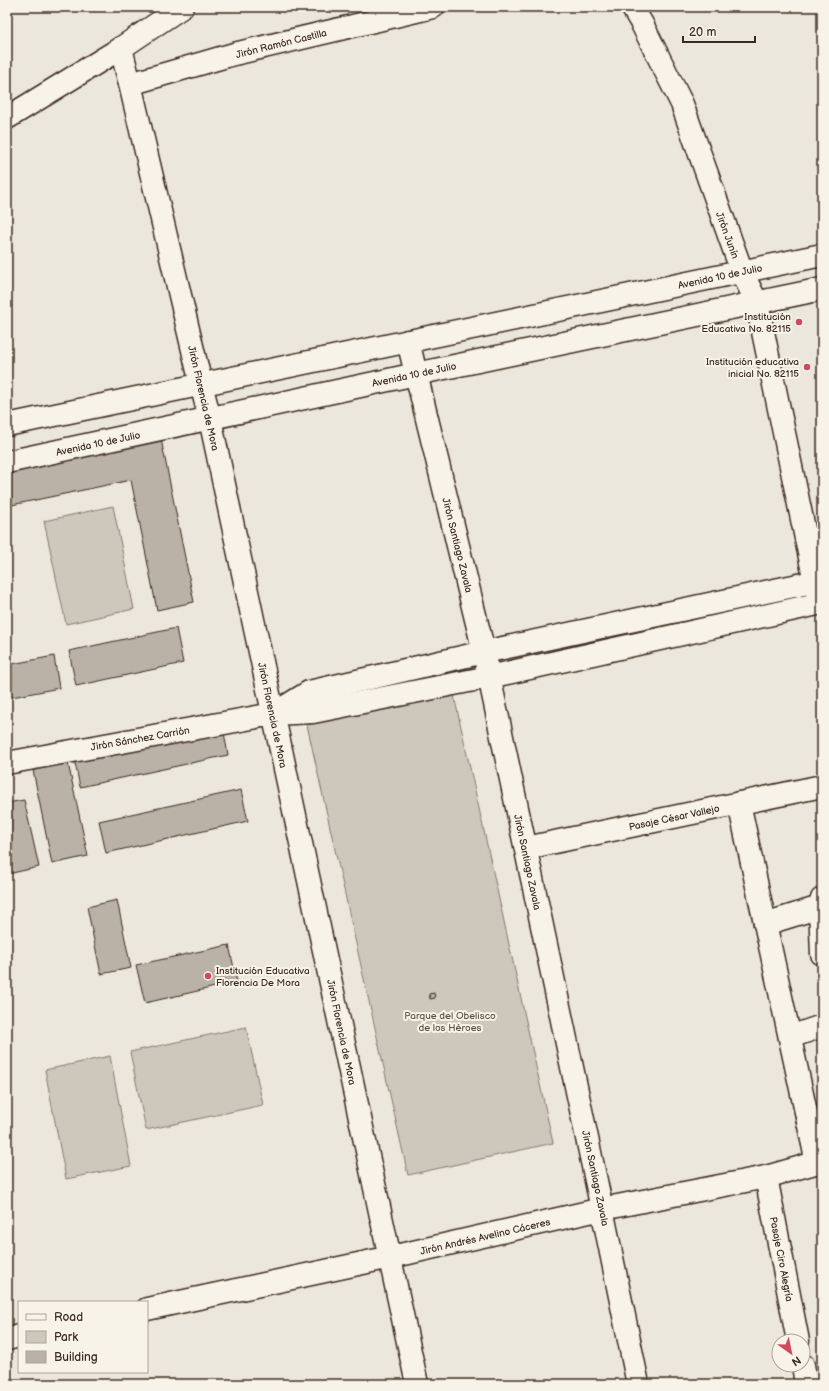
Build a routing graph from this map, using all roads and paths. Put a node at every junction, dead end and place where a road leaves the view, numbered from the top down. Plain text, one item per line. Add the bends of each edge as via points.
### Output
1 (182, 7) edge
2 (433, 7) edge
3 (632, 7) edge
4 (121, 48) junction
5 (130, 84) junction
6 (7, 118) edge
7 (822, 255) edge
8 (742, 272) junction
9 (822, 289) edge
10 (757, 303) junction
11 (408, 341) junction
12 (416, 374) junction
13 (201, 384) junction
14 (210, 419) junction
15 (7, 425) edge
16 (7, 462) edge
17 (819, 581) edge
18 (821, 606) edge
19 (484, 652) junction
20 (489, 677) junction
21 (273, 714) junction
22 (7, 763) edge
23 (822, 786) edge
24 (739, 803) junction
25 (526, 848) junction
26 (821, 903) edge
27 (765, 924) junction
28 (822, 954) edge
29 (822, 1026) edge
30 (790, 1037) junction
31 (820, 1162) edge
32 (766, 1177) junction
33 (602, 1209) junction
34 (390, 1257) junction
35 (148, 1309) edge
36 (796, 1333) edge
37 (18, 1336) edge
38 (7, 1339) edge
39 (804, 1373) edge
40 (418, 1384) edge
41 (638, 1384) edge
42 (806, 1384) edge

1 - 4 main road
2 - 5 main road, Jirón Ramón Castilla via 234,54
3 - 8 main road, Jirón Junín via 682,104
4 - 5 main road, Jirón Florencia de Mora
4 - 6 main road
5 - 13 main road, Jirón Florencia de Mora
7 - 8 main road, Avenida 10 de Julio
8 - 10 main road, Jirón Junín
8 - 11 main road, Avenida 10 de Julio
9 - 10 main road, Avenida 10 de Julio
10 - 12 main road, Avenida 10 de Julio
10 - 17 main road, Jirón Junín
11 - 12 main road, Jirón Santiago Zavala
11 - 13 main road, Avenida 10 de Julio
12 - 14 main road, Avenida 10 de Julio
12 - 19 main road, Jirón Santiago Zavala
13 - 14 main road, Jirón Florencia de Mora
13 - 15 main road, Avenida 10 de Julio
14 - 16 main road, Avenida 10 de Julio
14 - 21 main road, Jirón Florencia de Mora
17 - 18 main road, Jirón Junín
17 - 19 main road
18 - 20 main road
19 - 20 main road, Jirón Santiago Zavala
19 - 21 main road via 309,692
20 - 21 main road via 313,712
20 - 25 main road, Jirón Santiago Zavala
21 - 22 main road, Jirón Sánchez Carrión
21 - 34 main road, Jirón Florencia de Mora
23 - 24 main road, Pasaje César Vallejo
24 - 25 main road, Pasaje César Vallejo
24 - 27 main road
25 - 33 main road, Jirón Santiago Zavala
26 - 27 main road
26 - 28 main road
27 - 30 main road
29 - 30 main road
30 - 31 main road
31 - 32 main road, Jirón Andrés Avelino Cáceres
32 - 33 main road, Jirón Andrés Avelino Cáceres
32 - 36 main road, Pasaje Ciro Alegría
33 - 34 main road, Jirón Andrés Avelino Cáceres
33 - 41 main road, Jirón Santiago Zavala
34 - 35 main road, Jirón Andrés Avelino Cáceres
34 - 40 main road, Jirón Florencia de Mora
37 - 38 main road
39 - 42 main road

